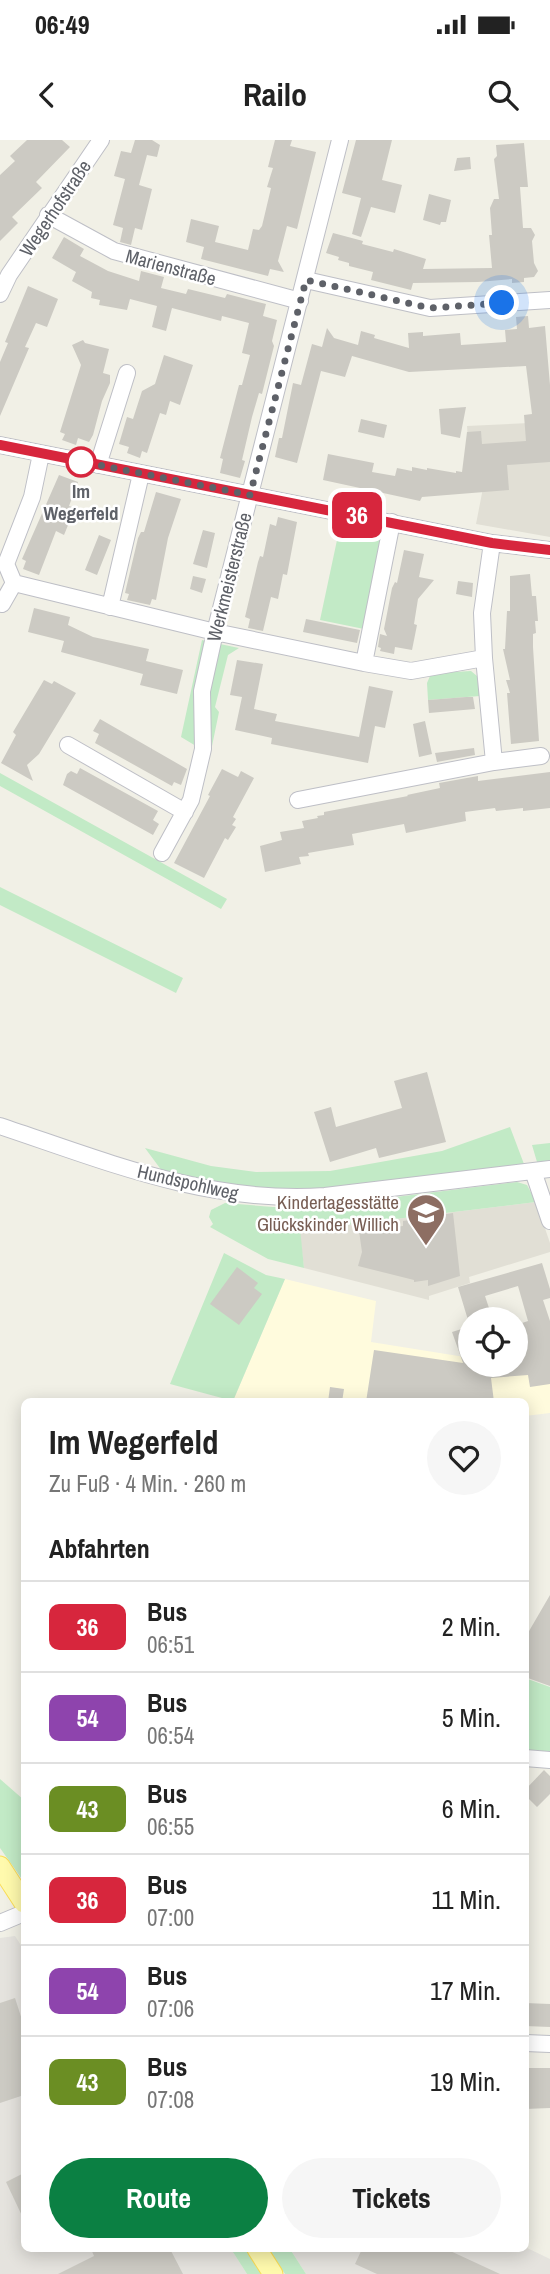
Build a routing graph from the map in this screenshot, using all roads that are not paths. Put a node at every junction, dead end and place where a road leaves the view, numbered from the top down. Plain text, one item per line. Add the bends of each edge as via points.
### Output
1 (101, 140) edge
2 (340, 140) edge
3 (48, 215) junction
4 (4, 272) edge
5 (306, 280) junction
6 (0, 294) edge
7 (550, 300) edge
8 (300, 301) junction
9 (127, 373) dead end
10 (0, 445) edge
11 (41, 454) junction
12 (98, 465) junction
13 (141, 474) junction
14 (250, 495) junction
15 (392, 522) junction
16 (492, 543) junction
17 (550, 550) edge
18 (14, 583) junction
19 (2, 604) edge
20 (110, 607) junction
21 (215, 632) junction
22 (484, 658) junction
23 (365, 663) junction
24 (68, 745) dead end
25 (541, 756) dead end
26 (494, 762) junction
27 (298, 800) dead end
28 (185, 812) junction
29 (162, 853) dead end
30 (0, 1126) edge
31 (550, 1169) edge
32 (533, 1171) junction
33 (550, 1222) edge
34 (529, 1759) edge
35 (550, 1760) edge
36 (0, 1866) edge
37 (21, 1898) edge
38 (21, 1914) edge
39 (0, 1923) edge
40 (529, 2043) edge
41 (550, 2044) edge
42 (259, 2252) edge
43 (273, 2274) edge

1 - 3 street, Wegerhofstraße
2 - 5 street, Werkmeisterstraße
3 - 4 street, Wegerhofstraße
3 - 8 street, Marienstraße via 114,251
4 - 6 street, Wegerhofstraße
5 - 7 street via 430,308
5 - 8 street, Werkmeisterstraße
8 - 14 street, Werkmeisterstraße
9 - 12 street
10 - 11 street
11 - 12 street
11 - 18 street via 32,497 6,564
12 - 13 street
13 - 14 street
13 - 20 street
14 - 15 street
14 - 21 street, Werkmeisterstraße
15 - 16 street
15 - 23 street
16 - 17 street
16 - 22 street via 482,613
18 - 19 street
18 - 20 street
20 - 21 street
21 - 23 street
21 - 28 street, Werkmeisterstraße via 202,691 203,749
22 - 23 street via 411,671
22 - 26 street
24 - 28 street
25 - 26 street
26 - 27 street
28 - 29 street, Werkmeisterstraße
30 - 32 street, Hundspohlweg via 162,1179 249,1196 332,1196
31 - 32 street, Hundspohlweg
32 - 33 street
34 - 35 street
36 - 37 main road
38 - 39 street
40 - 41 street
42 - 43 main road

